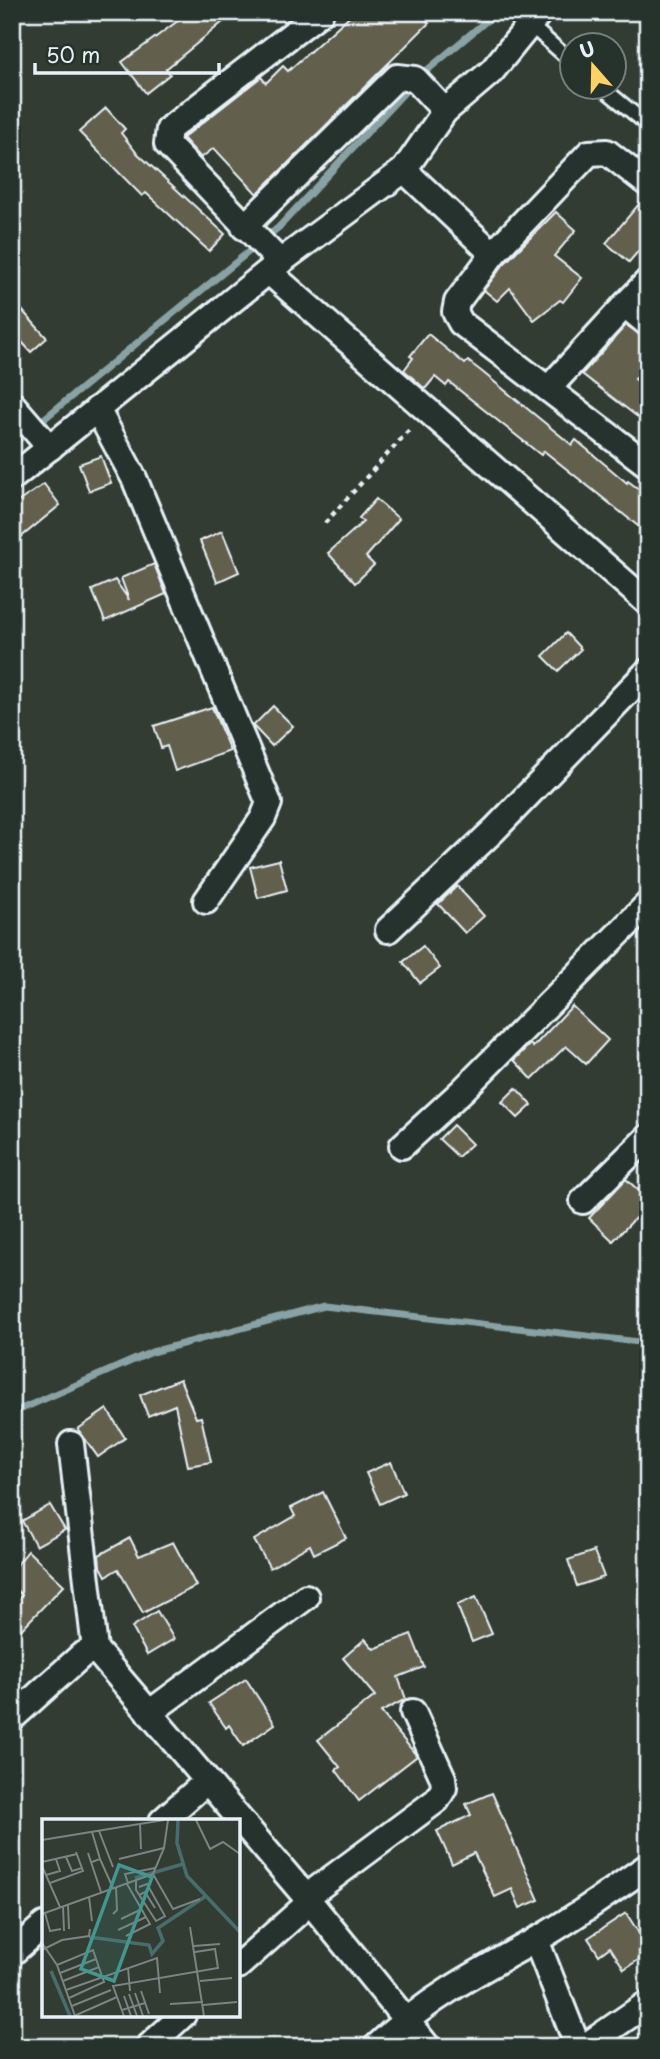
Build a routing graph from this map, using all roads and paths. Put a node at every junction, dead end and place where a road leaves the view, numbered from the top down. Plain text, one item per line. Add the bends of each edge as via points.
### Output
1 (321, 12) edge
2 (535, 18) edge
3 (558, 45) edge
4 (620, 102) edge
5 (439, 105) junction
6 (648, 125) edge
7 (404, 170) junction
8 (648, 184) edge
9 (263, 249) junction
10 (493, 254) junction
11 (648, 281) edge
12 (625, 305) junction
13 (648, 324) edge
14 (548, 389) junction
15 (17, 409) edge
16 (97, 409) junction
17 (427, 410) junction
18 (44, 441) junction
19 (648, 465) edge
20 (12, 478) edge
21 (325, 523) dead end
22 (648, 603) edge
23 (648, 671) edge
24 (206, 901) dead end
25 (648, 904) edge
26 (388, 930) dead end
27 (648, 1137) edge
28 (402, 1146) dead end
29 (583, 1201) dead end
30 (71, 1444) dead end
31 (306, 1597) dead end
32 (95, 1649) junction
33 (413, 1712) dead end
34 (149, 1713) junction
35 (12, 1718) edge
36 (207, 1781) junction
37 (164, 1819) edge
38 (239, 1819) edge
39 (240, 1820) edge
40 (648, 1866) edge
41 (308, 1900) junction
42 (42, 1927) edge
43 (536, 1940) junction
44 (12, 1953) edge
45 (240, 1964) edge
46 (648, 2003) edge
47 (181, 2017) edge
48 (406, 2018) junction
49 (148, 2047) edge
50 (376, 2047) edge
51 (428, 2047) edge
52 (578, 2047) edge
53 (584, 2047) edge

1 - 9 street via 169,129 166,136 167,144
2 - 3 lane
2 - 5 street via 492,71
4 - 6 lane
5 - 7 street
5 - 9 street via 415,79 394,79
7 - 9 street
7 - 10 street
8 - 10 street via 607,152 589,153
9 - 16 street
9 - 17 street
10 - 14 street via 461,293 455,312 461,323
11 - 12 street
12 - 13 street
12 - 14 street
14 - 19 street
15 - 18 street
16 - 18 street
16 - 24 street via 134,478 269,803
17 - 21 path
17 - 22 street
18 - 20 street
23 - 26 street via 494,830
25 - 28 street
27 - 29 street
30 - 32 street
31 - 34 street
32 - 34 street
32 - 35 street via 82,1655
33 - 41 street via 444,1788 437,1800
34 - 36 street
36 - 37 street
36 - 38 street
39 - 41 street
40 - 43 street
41 - 45 street
41 - 48 street
42 - 44 street
43 - 48 street
43 - 52 street
46 - 53 street
47 - 49 street
48 - 50 street
48 - 51 street

